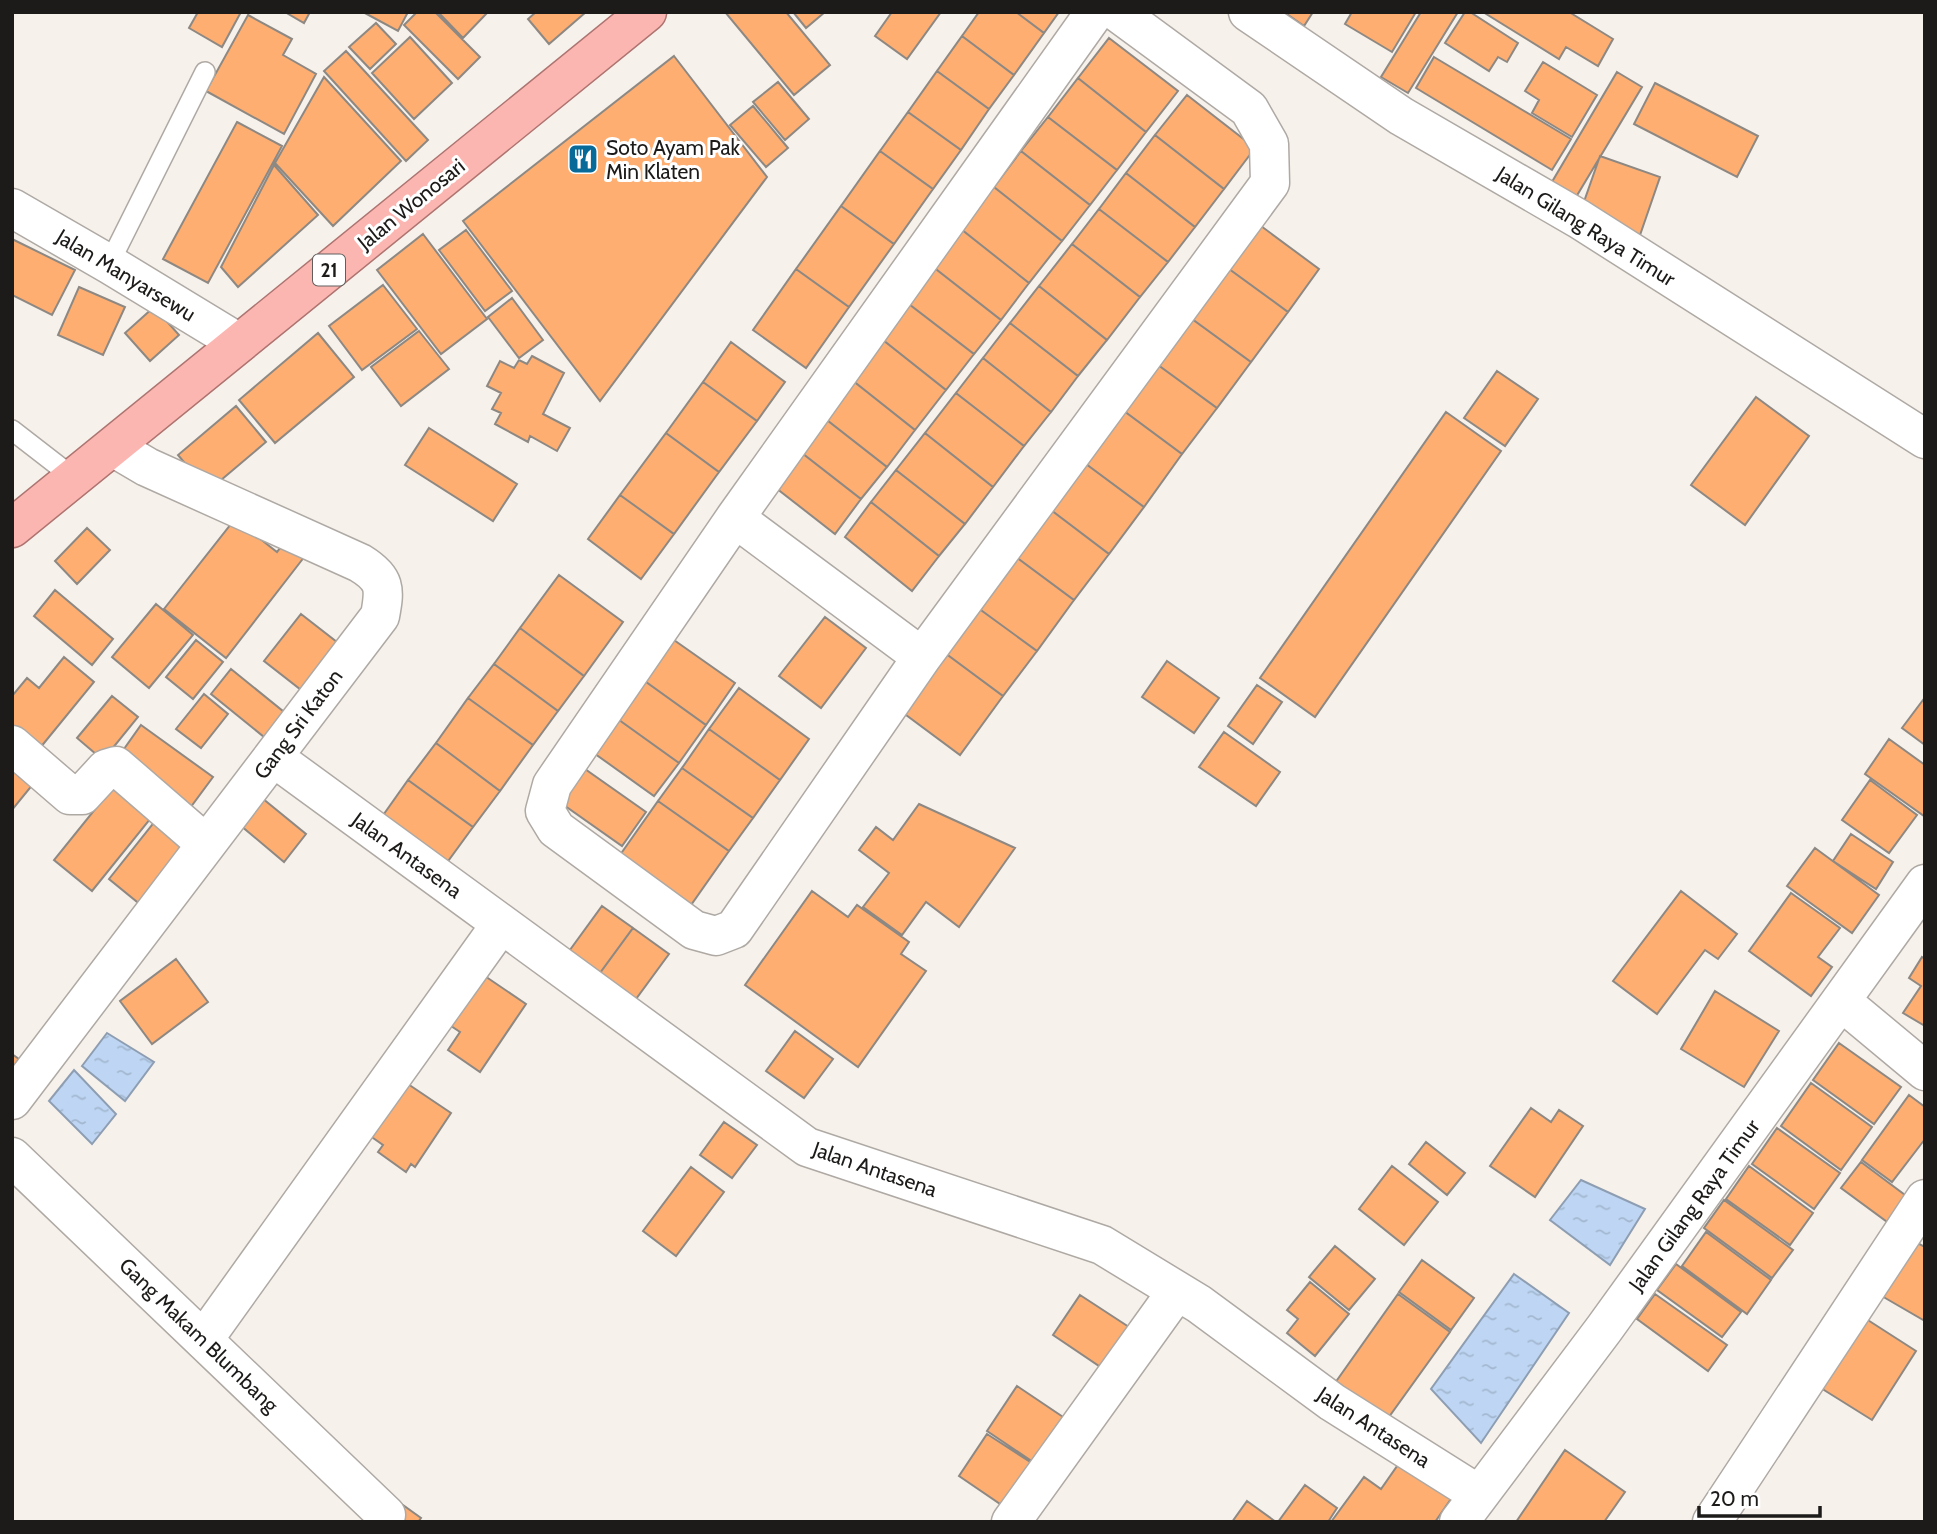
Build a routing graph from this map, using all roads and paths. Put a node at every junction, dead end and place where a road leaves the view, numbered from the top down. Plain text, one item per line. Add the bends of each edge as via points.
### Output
1 (647, 12) edge
2 (1095, 12) edge
3 (1117, 12) edge
4 (1248, 12) edge
5 (205, 72) dead end
6 (12, 208) edge
7 (109, 264) junction
8 (240, 343) junction
9 (12, 430) edge
10 (1925, 439) edge
11 (113, 447) junction
12 (74, 478) junction
13 (735, 518) junction
14 (12, 528) edge
15 (922, 657) junction
16 (12, 745) edge
17 (273, 757) junction
18 (206, 844) junction
19 (1925, 884) edge
20 (501, 924) junction
21 (1841, 1002) junction
22 (1925, 1071) edge
23 (12, 1100) edge
24 (12, 1157) edge
25 (1925, 1199) edge
26 (1177, 1291) junction
27 (204, 1339) junction
28 (1468, 1508) edge
29 (386, 1515) dead end
30 (1011, 1522) edge
31 (1712, 1522) edge

1 - 8 highway, Jalan Wonosari / 21
2 - 13 street
3 - 15 street via 1249,109 1269,144 1270,183
4 - 10 street, Jalan Gilang Raya Timur via 1401,116 1579,219
5 - 7 lane
6 - 7 street, Jalan Manyarsewu
7 - 8 street, Jalan Manyarsewu
8 - 11 highway, Jalan Wonosari / 21
9 - 12 lane
11 - 12 highway, Jalan Wonosari / 21
11 - 17 street, Gang Sri Katon via 147,467 360,563 382,583 380,616
12 - 14 highway, Jalan Wonosari / 21
13 - 15 street
13 - 15 street via 552,785 545,811 556,829 694,930 716,936 734,929
16 - 18 street via 70,795 82,795 106,769 116,766
17 - 18 street, Gang Sri Katon
17 - 20 street, Jalan Antasena
18 - 23 street, Gang Sri Katon
19 - 21 street, Jalan Gilang Raya Timur
20 - 26 street, Jalan Antasena via 807,1147 1101,1245
20 - 27 street
21 - 22 street
21 - 28 street, Jalan Gilang Raya Timur
24 - 27 street, Gang Makam Blumbang
25 - 31 street
26 - 28 street, Jalan Antasena via 1332,1402
26 - 30 street
27 - 29 street, Gang Makam Blumbang

